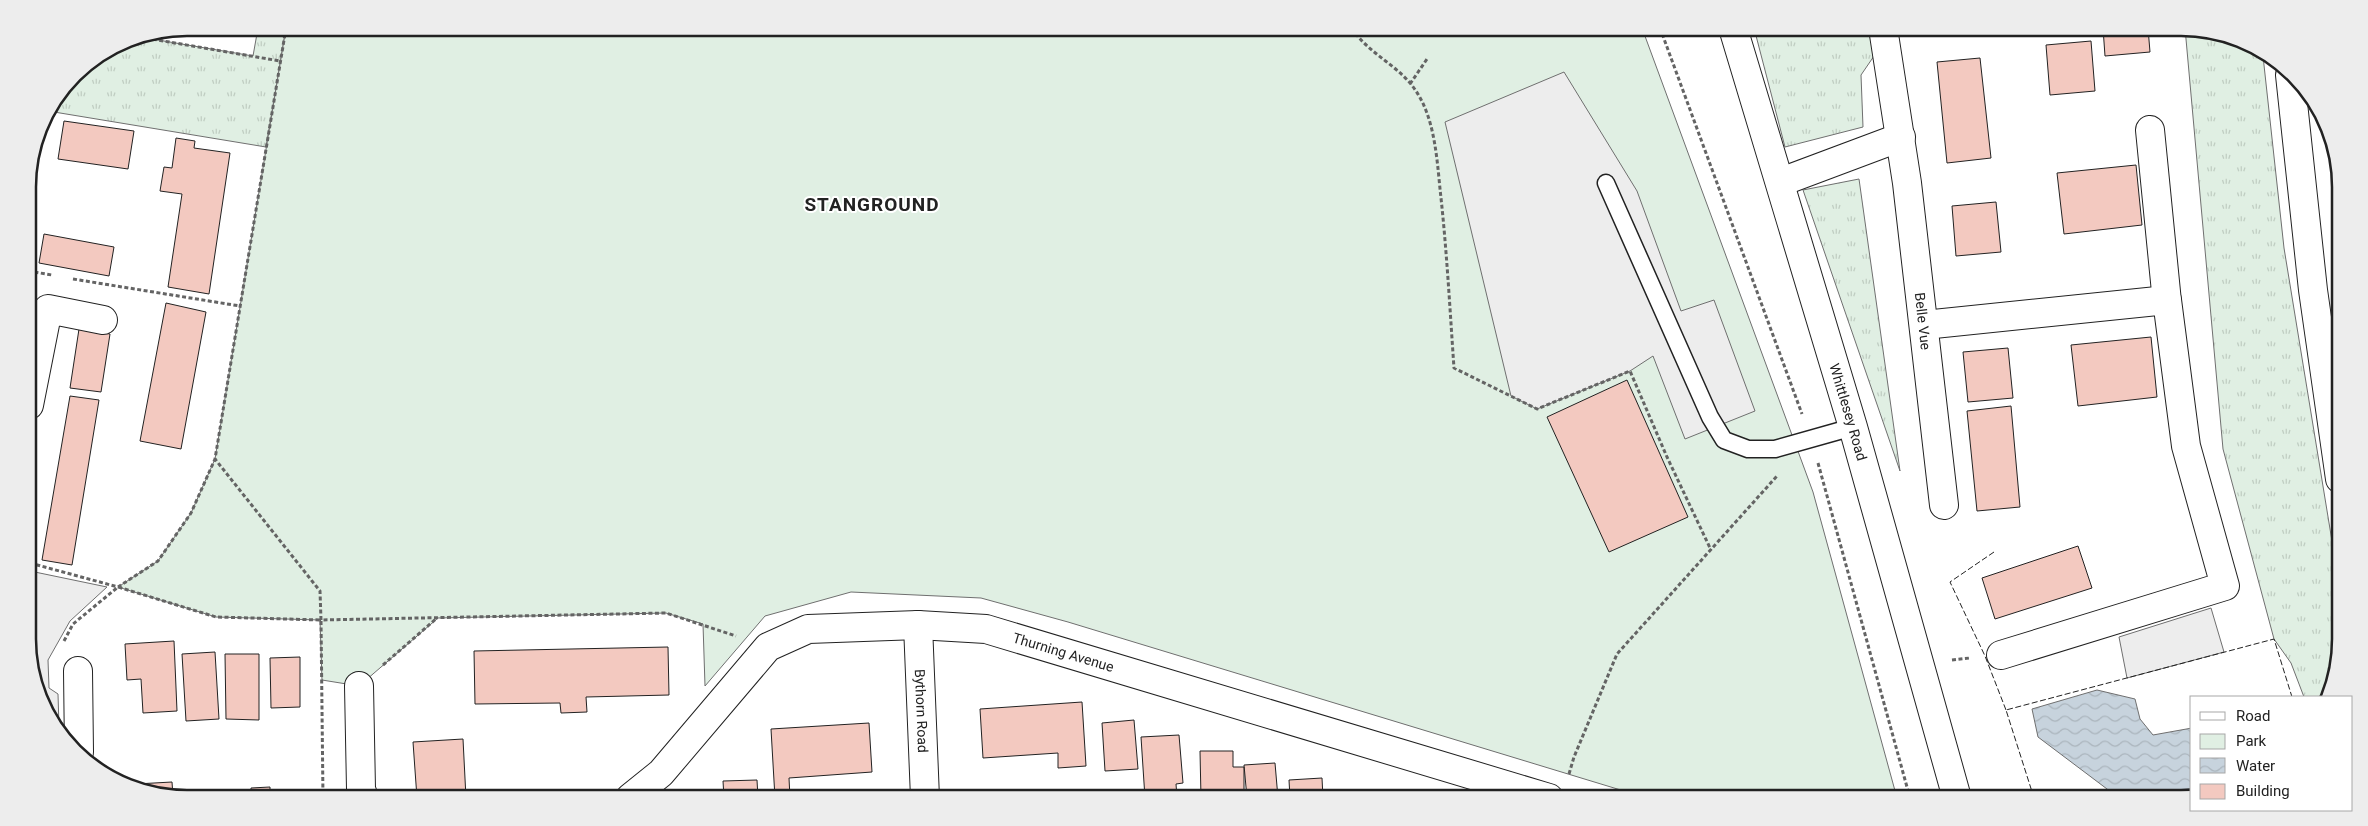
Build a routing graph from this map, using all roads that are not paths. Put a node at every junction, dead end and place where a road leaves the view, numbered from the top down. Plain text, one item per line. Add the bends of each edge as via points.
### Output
1 (1736, 36) edge
2 (1884, 36) edge
3 (2291, 85) edge
4 (2150, 130) dead end
5 (1901, 137) junction
6 (1780, 182) junction
7 (1606, 183) dead end
8 (2167, 302) junction
9 (104, 320) dead end
10 (1924, 325) junction
11 (37, 367) edge
12 (2332, 423) edge
13 (1853, 427) junction
14 (1944, 505) dead end
15 (918, 625) junction
16 (2001, 655) road end
17 (78, 671) dead end
18 (359, 686) road end
19 (78, 744) edge
20 (1489, 789) edge
21 (1954, 789) edge
22 (361, 790) edge
23 (640, 790) edge
24 (925, 790) edge

1 - 6 main road, Whittlesey Road
2 - 5 main road, Belle Vue
3 - 12 main road via 2313,290
4 - 8 main road
5 - 6 main road
5 - 10 main road, Belle Vue
6 - 13 main road, Whittlesey Road
7 - 13 lane via 1710,417 1724,440 1748,449 1775,450
8 - 10 main road
8 - 16 main road via 2186,446 2225,586
9 - 11 main road via 48,309
10 - 14 main road, Belle Vue
13 - 21 main road, Whittlesey Road
15 - 20 main road, Thurning Avenue via 986,629
15 - 23 main road, Thurning Avenue via 808,629 768,647 662,772
15 - 24 main road, Bythorn Road
17 - 19 main road
18 - 22 main road

